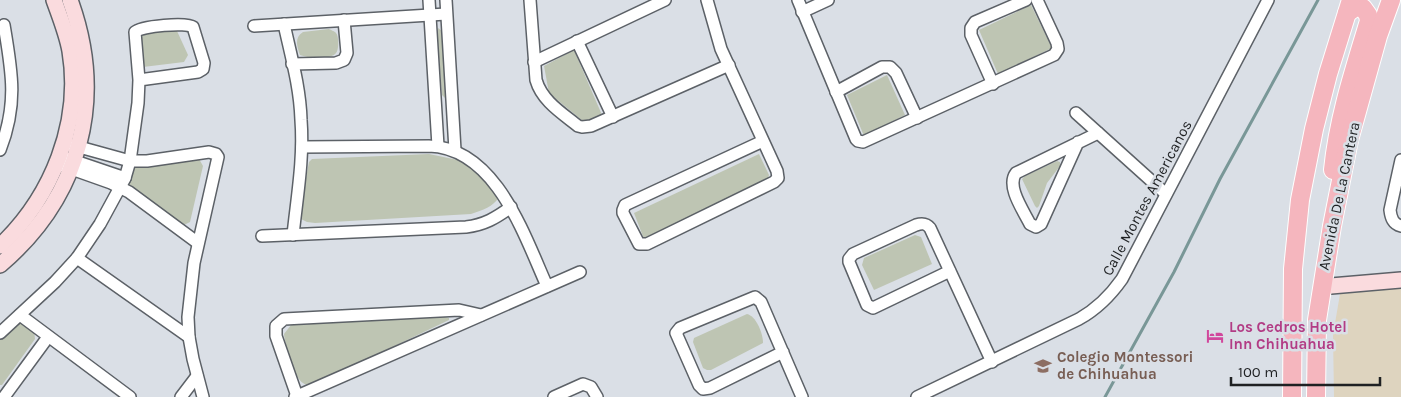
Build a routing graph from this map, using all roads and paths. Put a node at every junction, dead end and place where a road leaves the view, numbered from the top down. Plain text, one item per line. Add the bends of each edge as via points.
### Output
1 (54, 0) edge
2 (70, 0) edge
3 (429, 0) edge
4 (446, 0) edge
5 (530, 0) edge
6 (665, 0) edge
7 (707, 0) edge
8 (798, 0) edge
9 (828, 0) edge
10 (1026, 0) edge
11 (1036, 0) edge
12 (1268, 0) edge
13 (1391, 0) edge
14 (1349, 6) edge
15 (802, 12) junction
16 (446, 14) junction
17 (430, 15) junction
18 (344, 20) junction
19 (284, 24) junction
20 (4, 25) dead end
21 (254, 26) dead end
22 (578, 41) junction
23 (534, 62) junction
24 (292, 64) junction
25 (729, 65) junction
26 (12, 74) junction
27 (0, 76) edge
28 (139, 80) junction
29 (993, 84) junction
30 (836, 92) junction
31 (1076, 113) dead end
32 (613, 117) junction
33 (916, 118) junction
34 (1098, 133) junction
35 (764, 141) junction
36 (1078, 142) junction
37 (438, 146) junction
38 (302, 147) junction
39 (0, 150) edge
40 (455, 150) junction
41 (67, 156) junction
42 (1401, 160) edge
43 (130, 161) junction
44 (123, 183) junction
45 (1166, 194) junction
46 (1337, 198) junction
47 (511, 207) junction
48 (1401, 226) edge
49 (293, 235) junction
50 (262, 236) dead end
51 (198, 243) junction
52 (0, 246) edge
53 (1327, 251) junction
54 (78, 258) junction
55 (0, 264) edge
56 (1293, 269) junction
57 (580, 272) dead end
58 (950, 272) junction
59 (1401, 280) edge
60 (547, 286) junction
61 (1332, 286) junction
62 (20, 315) junction
63 (481, 315) junction
64 (0, 333) edge
65 (189, 337) junction
66 (48, 338) junction
67 (783, 352) junction
68 (992, 362) junction
69 (197, 376) junction
70 (4, 397) edge
71 (130, 397) edge
72 (181, 397) edge
73 (203, 397) edge
74 (296, 397) edge
75 (554, 397) edge
76 (597, 397) edge
77 (802, 397) edge
78 (917, 397) edge
79 (1281, 397) edge
80 (1292, 397) edge
81 (1316, 397) edge
82 (1327, 397) edge

1 - 41 street via 67,36 72,68
2 - 41 street via 82,38 87,94
3 - 17 street
4 - 16 street
5 - 23 street
6 - 22 street
7 - 25 street
8 - 15 street
9 - 15 street
10 - 29 street via 975,22 971,28 970,35
11 - 29 street via 1057,43 1057,52
12 - 45 street, Calle Montes Americanos
13 - 46 main road, Avenida De La Cantera via 1349,140
14 - 46 main road via 1363,8 1369,21 1336,142 1332,171
14 - 56 main road, Avenida De La Cantera via 1308,157
15 - 30 street
16 - 17 street
16 - 40 street
17 - 18 street
17 - 37 street
18 - 19 street
18 - 24 street via 347,53 344,60
19 - 21 street
19 - 24 street
20 - 26 street
22 - 23 street
22 - 32 street
23 - 32 street via 536,80 543,96 578,126 587,128
24 - 38 street via 300,105
25 - 32 street
25 - 35 street
26 - 27 street
26 - 39 street via 12,104
28 - 28 street via 137,30 186,24 193,27 203,69
28 - 43 street
29 - 33 street
30 - 33 street via 856,138 861,142
30 - 33 street via 882,67 890,67 896,73
31 - 34 street
34 - 36 street
34 - 45 street
35 - 35 street via 777,171 778,178 774,182 647,244 639,244 623,213 625,205
36 - 36 street via 1014,176 1012,187 1033,226 1041,224
37 - 38 street
37 - 40 street
38 - 49 street
40 - 47 street via 486,174
41 - 43 street
41 - 44 street
41 - 52 street via 16,230
41 - 55 street via 63,186 47,215 26,242
42 - 48 street via 1390,210 1391,218
43 - 44 street
43 - 51 street via 209,152 216,154 218,162
44 - 51 street
44 - 54 street
45 - 68 street, Calle Montes Americanos via 1122,278 1106,299 1090,313
46 - 53 main road, Avenida De La Cantera
47 - 49 street via 486,223 466,227
47 - 60 street
49 - 50 street
51 - 65 street via 189,299
53 - 61 main road via 1332,267
53 - 81 main road, Avenida De La Cantera via 1317,320
54 - 62 street
54 - 65 street
56 - 79 main road via 1284,308
56 - 80 main road, Avenida De La Cantera
57 - 60 street
58 - 58 street via 930,228 924,224 853,254 849,259 867,305 873,308
58 - 68 street
59 - 61 street
60 - 63 street
61 - 82 main road via 1327,334
62 - 64 street
62 - 66 street
63 - 74 street
63 - 74 street via 459,310 284,319 276,326 276,336
65 - 69 street
66 - 70 street
66 - 71 street
67 - 67 street via 756,297 680,328 676,333 703,389
67 - 77 street
68 - 78 street, Calle Montes Americanos
69 - 72 street
69 - 73 street
75 - 76 street via 583,384 592,387

